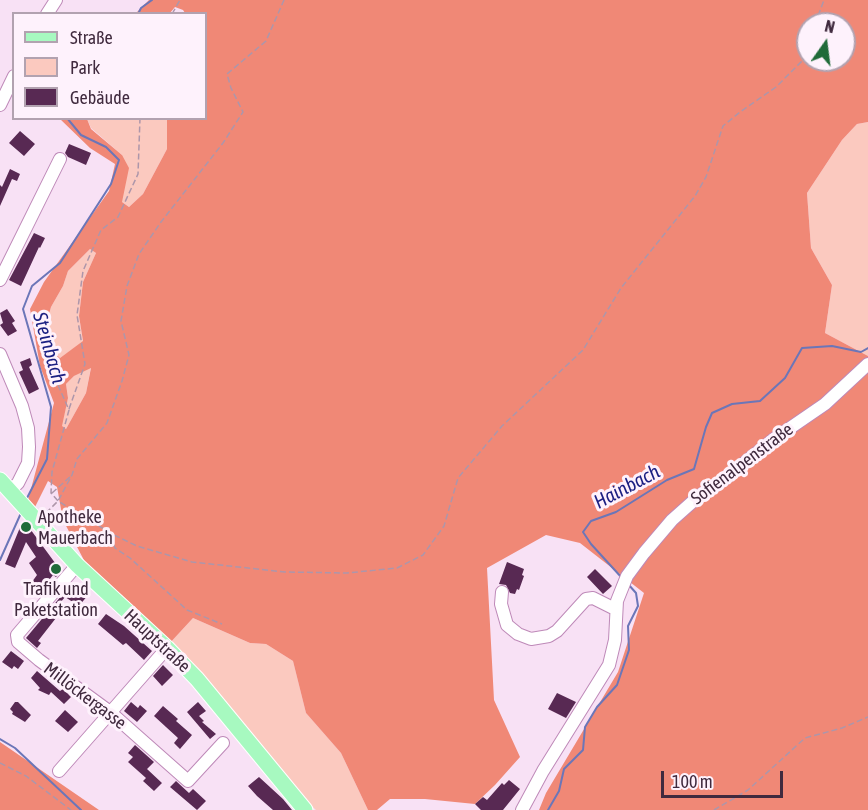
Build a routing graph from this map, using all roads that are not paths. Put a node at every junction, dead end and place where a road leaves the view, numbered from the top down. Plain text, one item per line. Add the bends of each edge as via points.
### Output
1 (56, 0) edge
2 (47, 12) edge
3 (12, 79) edge
4 (0, 105) edge
5 (60, 159) dead end
6 (0, 280) edge
7 (0, 354) edge
8 (868, 364) edge
9 (10, 491) edge
10 (77, 565) junction
11 (502, 592) dead end
12 (615, 609) junction
13 (167, 648) junction
14 (110, 712) junction
15 (222, 743) dead end
16 (59, 771) dead end
17 (305, 810) edge
18 (522, 810) edge

1 - 2 street
3 - 4 street
5 - 6 street
7 - 9 street via 28,428 28,463
8 - 12 street, Sofienalpenstraße via 825,404 685,508 627,576
9 - 10 main road, Hauptstraße
10 - 13 main road, Hauptstraße
10 - 14 street, Millöckergasse via 16,639
11 - 12 street via 507,625 531,639 557,631 586,598
12 - 18 street via 615,640 609,665
13 - 14 street
13 - 17 main road, Hauptstraße
14 - 15 street, Millöckergasse via 188,781
14 - 16 street

